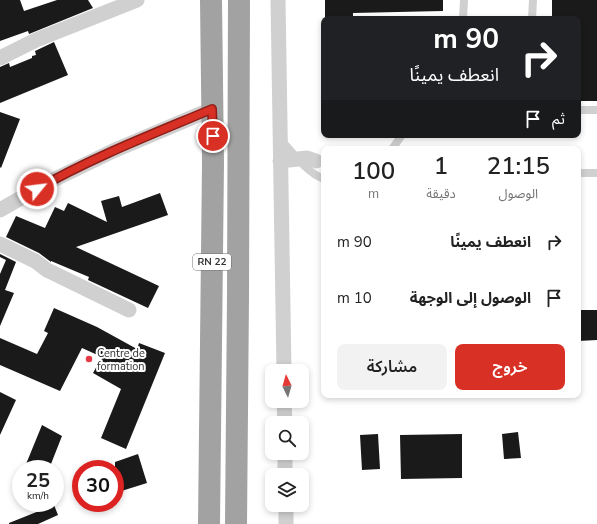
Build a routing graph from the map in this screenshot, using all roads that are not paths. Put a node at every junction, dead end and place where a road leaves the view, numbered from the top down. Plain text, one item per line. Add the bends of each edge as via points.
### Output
1 (137, 0) edge
2 (211, 0) edge
3 (239, 0) edge
4 (278, 0) edge
5 (464, 0) edge
6 (533, 0) edge
7 (463, 16) edge
8 (532, 16) edge
9 (0, 58) edge
10 (212, 109) junction
11 (581, 110) edge
12 (597, 110) edge
13 (280, 139) junction
14 (299, 159) junction
15 (280, 161) junction
16 (316, 161) dead end
17 (581, 173) edge
18 (597, 173) edge
19 (321, 178) edge
20 (0, 210) edge
21 (0, 244) edge
22 (129, 310) dead end
23 (284, 364) edge
24 (286, 512) edge
25 (209, 524) edge
26 (236, 524) edge
27 (286, 524) edge

1 - 9 street via 36,40
2 - 10 highway, RN 22
3 - 26 highway, RN 22
4 - 13 street
5 - 7 lane
6 - 8 lane
10 - 20 street via 113,151 49,182
10 - 25 highway, RN 22
11 - 12 lane
13 - 14 lane
13 - 15 street
14 - 15 street
14 - 16 street
14 - 19 lane via 308,170
15 - 23 street
17 - 18 lane
21 - 22 street
24 - 27 street

